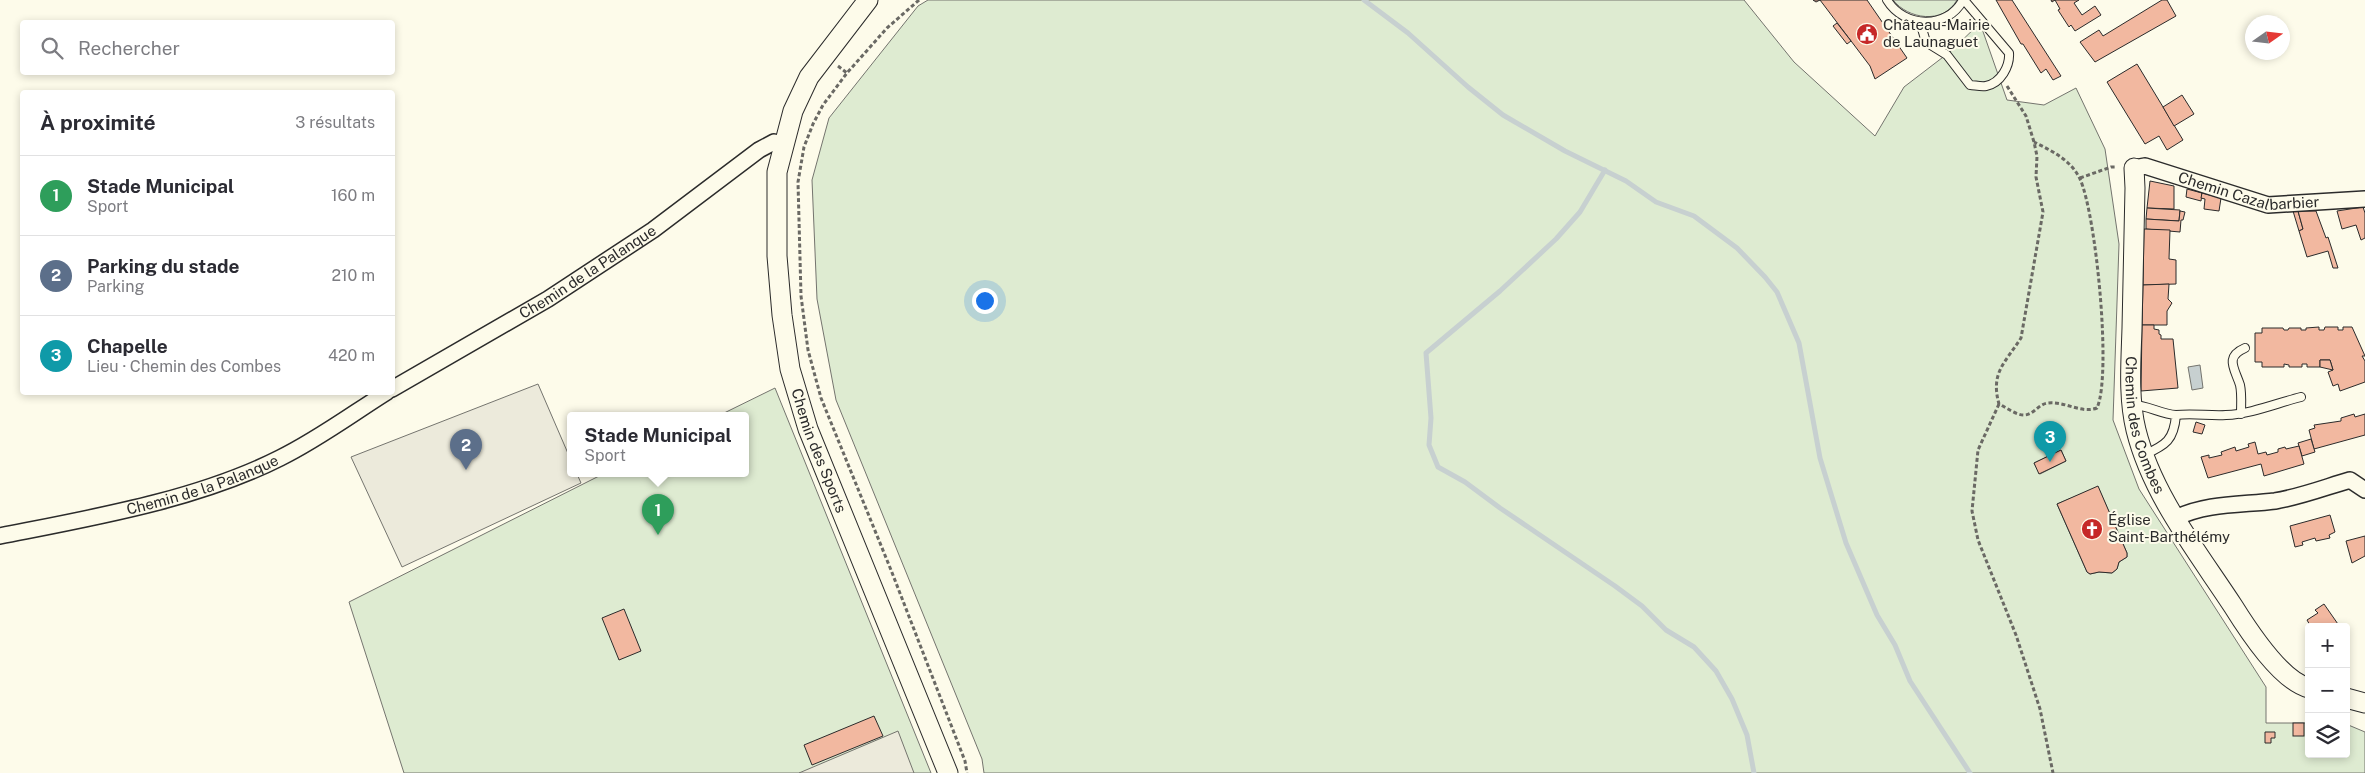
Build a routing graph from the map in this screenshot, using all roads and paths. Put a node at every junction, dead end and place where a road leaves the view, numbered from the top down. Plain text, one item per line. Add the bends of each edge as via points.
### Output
1 (868, 0) edge
2 (880, 0) edge
3 (919, 0) edge
4 (1888, 0) edge
5 (1964, 0) edge
6 (1920, 22) junction
7 (2001, 76) junction
8 (794, 111) junction
9 (774, 142) dead end
10 (2034, 142) junction
11 (2134, 168) junction
12 (2080, 178) junction
13 (2365, 199) edge
14 (2245, 348) dead end
15 (395, 387) edge
16 (382, 395) edge
17 (2301, 396) dead end
18 (2000, 404) junction
19 (2131, 405) junction
20 (2241, 414) junction
21 (2176, 415) junction
22 (2144, 454) junction
23 (2365, 490) edge
24 (2176, 518) junction
25 (0, 536) edge
26 (2305, 687) edge
27 (2350, 699) edge
28 (2365, 703) edge
29 (968, 772) edge
30 (948, 773) edge
31 (2054, 773) edge

1 - 8 street, Chemin des Sports via 809,77
2 - 8 street, Chemin des Sports
3 - 29 path via 887,28 848,73 823,105 813,124 804,147 798,182 801,296 808,350 820,398
4 - 6 lane via 1892,8 1905,18
5 - 6 lane via 1951,14 1936,21
5 - 7 lane via 2009,53 2010,64
6 - 7 lane via 1926,42 1947,55 1970,85 1986,86
7 - 10 path via 2026,116
8 - 30 street, Chemin des Sports via 777,172 776,198 779,285 790,369 808,429
9 - 15 street, Chemin de la Palanque via 653,230 548,299
10 - 12 path via 2062,156
10 - 18 path via 2043,219 2021,338 2004,359 1996,379
11 - 12 path via 2111,167
11 - 13 street, Chemin Cazalbarbier via 2145,166 2268,205
11 - 19 street, Chemin des Combes
12 - 18 path via 2094,232 2103,388 2100,401 2097,408 2090,411 2049,402 2024,415
14 - 20 lane via 2232,358 2240,386
16 - 25 street, Chemin de la Palanque via 281,458 222,482 153,503
17 - 20 lane
18 - 31 path via 1978,450 1972,511 1978,540 2016,635 2040,709
19 - 21 lane
19 - 22 street, Chemin des Combes
20 - 21 lane
21 - 22 lane via 2168,441
22 - 24 street, Chemin des Combes via 2155,482
23 - 24 street via 2350,480 2277,500 2224,505
24 - 26 street, Chemin des Combes via 2258,641 2283,671
27 - 28 street

